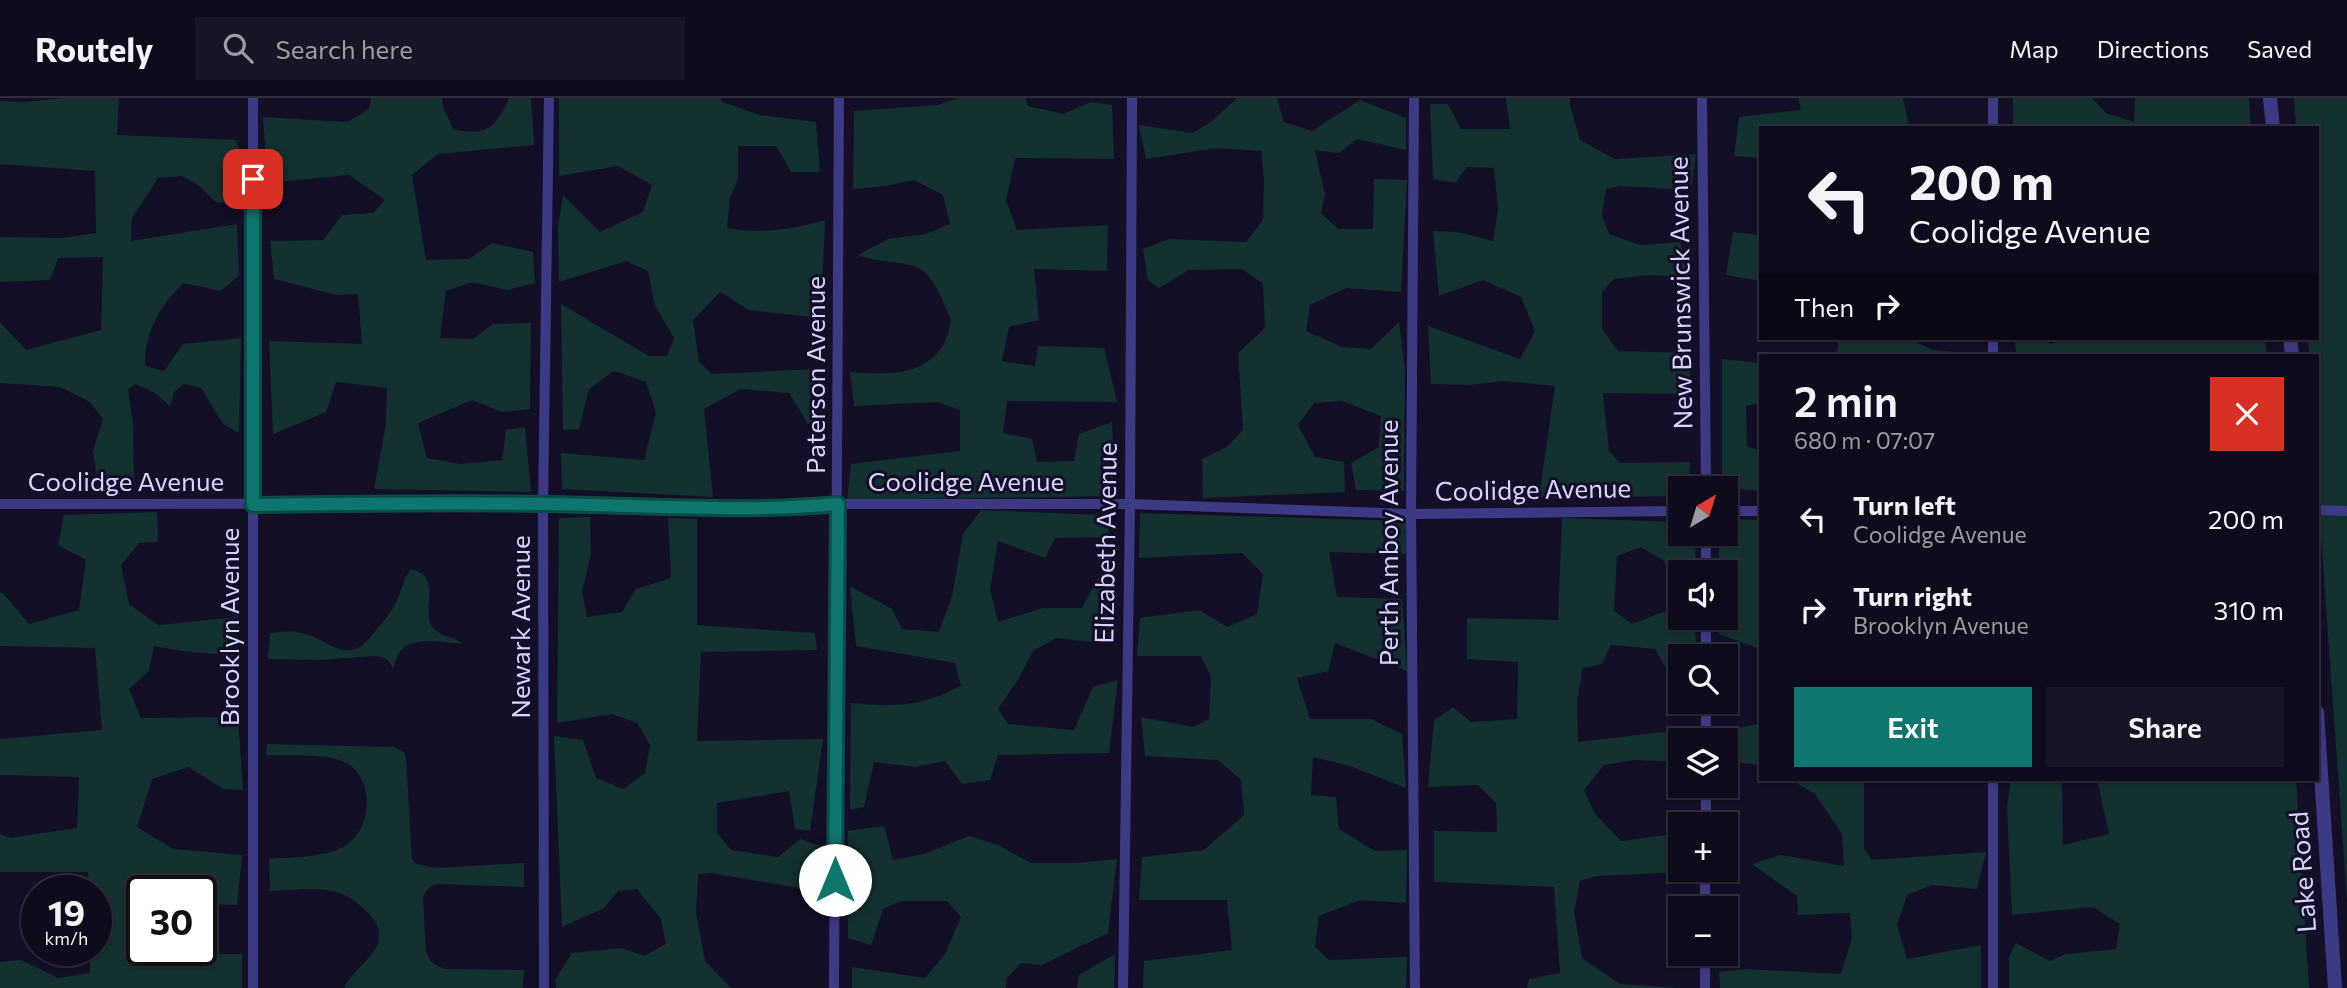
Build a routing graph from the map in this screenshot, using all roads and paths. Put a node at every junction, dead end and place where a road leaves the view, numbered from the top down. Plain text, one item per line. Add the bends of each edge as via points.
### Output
1 (253, 98) edge
2 (550, 98) edge
3 (839, 98) edge
4 (1132, 98) edge
5 (1415, 98) edge
6 (1702, 98) edge
7 (1993, 98) edge
8 (2270, 98) edge
9 (1993, 126) edge
10 (2273, 126) edge
11 (1706, 476) edge
12 (0, 504) edge
13 (543, 504) junction
14 (838, 504) junction
15 (253, 505) junction
16 (1130, 505) junction
17 (2319, 510) edge
18 (1668, 511) edge
19 (1738, 511) edge
20 (1759, 511) edge
21 (2347, 511) edge
22 (1411, 513) junction
23 (2319, 743) edge
24 (1993, 781) edge
25 (1705, 966) edge
26 (253, 988) edge
27 (544, 988) edge
28 (834, 988) edge
29 (1123, 988) edge
30 (1415, 988) edge
31 (1705, 988) edge
32 (1993, 988) edge
33 (2335, 988) edge

1 - 15 street, Brooklyn Avenue
2 - 13 street, Newark Avenue
3 - 14 street, Paterson Avenue
4 - 16 street, Elizabeth Avenue
5 - 22 street, Perth Amboy Avenue
6 - 11 street, New Brunswick Avenue
7 - 9 street
8 - 10 street
12 - 15 street, Coolidge Avenue
13 - 14 street, Coolidge Avenue via 746,508
13 - 15 street, Coolidge Avenue
13 - 27 street, Newark Avenue
14 - 16 street, Coolidge Avenue
14 - 28 street, Paterson Avenue
15 - 26 street, Brooklyn Avenue
16 - 22 street, Coolidge Avenue
16 - 29 street, Elizabeth Avenue
17 - 21 street
18 - 22 street, Coolidge Avenue
19 - 20 street
22 - 30 street, Perth Amboy Avenue
23 - 33 street, Lake Road
24 - 32 street
25 - 31 street

